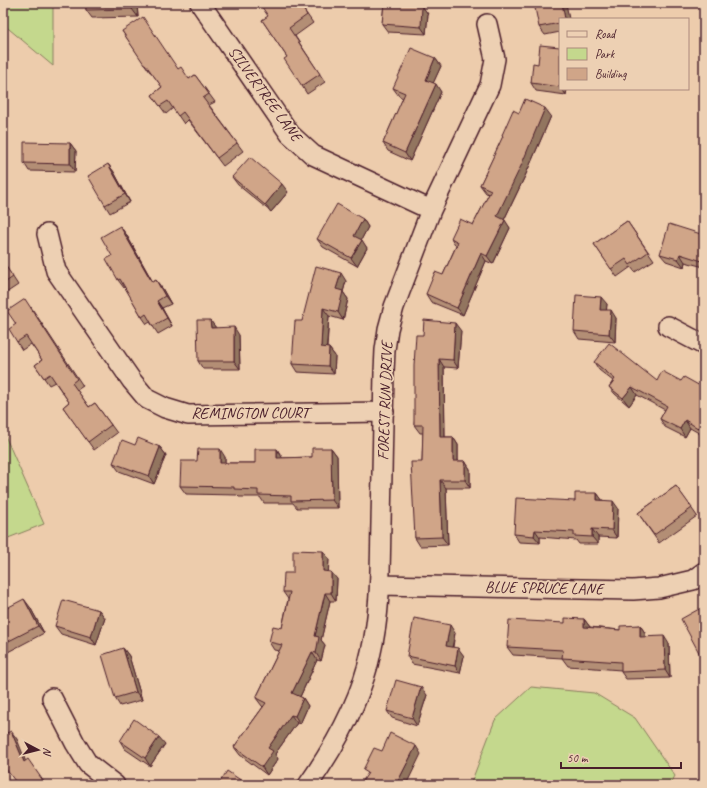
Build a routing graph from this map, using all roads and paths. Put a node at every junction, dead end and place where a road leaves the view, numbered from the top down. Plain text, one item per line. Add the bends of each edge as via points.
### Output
1 (200, 3) edge
2 (487, 24) dead end
3 (431, 210) junction
4 (47, 234) dead end
5 (668, 326) dead end
6 (704, 346) edge
7 (384, 412) junction
8 (704, 572) edge
9 (380, 585) junction
10 (52, 698) dead end
11 (115, 785) edge
12 (308, 785) edge

1 - 3 street, SILVERTREE LANE via 290,134 313,155
2 - 3 street, FOREST RUN DRIVE via 495,58 490,85
3 - 7 street, FOREST RUN DRIVE via 388,329
4 - 7 street, REMINGTON COURT via 56,271 132,381 147,398 165,408 188,415
5 - 6 street
7 - 9 street, FOREST RUN DRIVE
8 - 9 street, BLUE SPRUCE LANE via 693,580 660,588 633,590
9 - 12 street, FOREST RUN DRIVE via 372,652 366,673 336,742
10 - 11 street via 88,764

